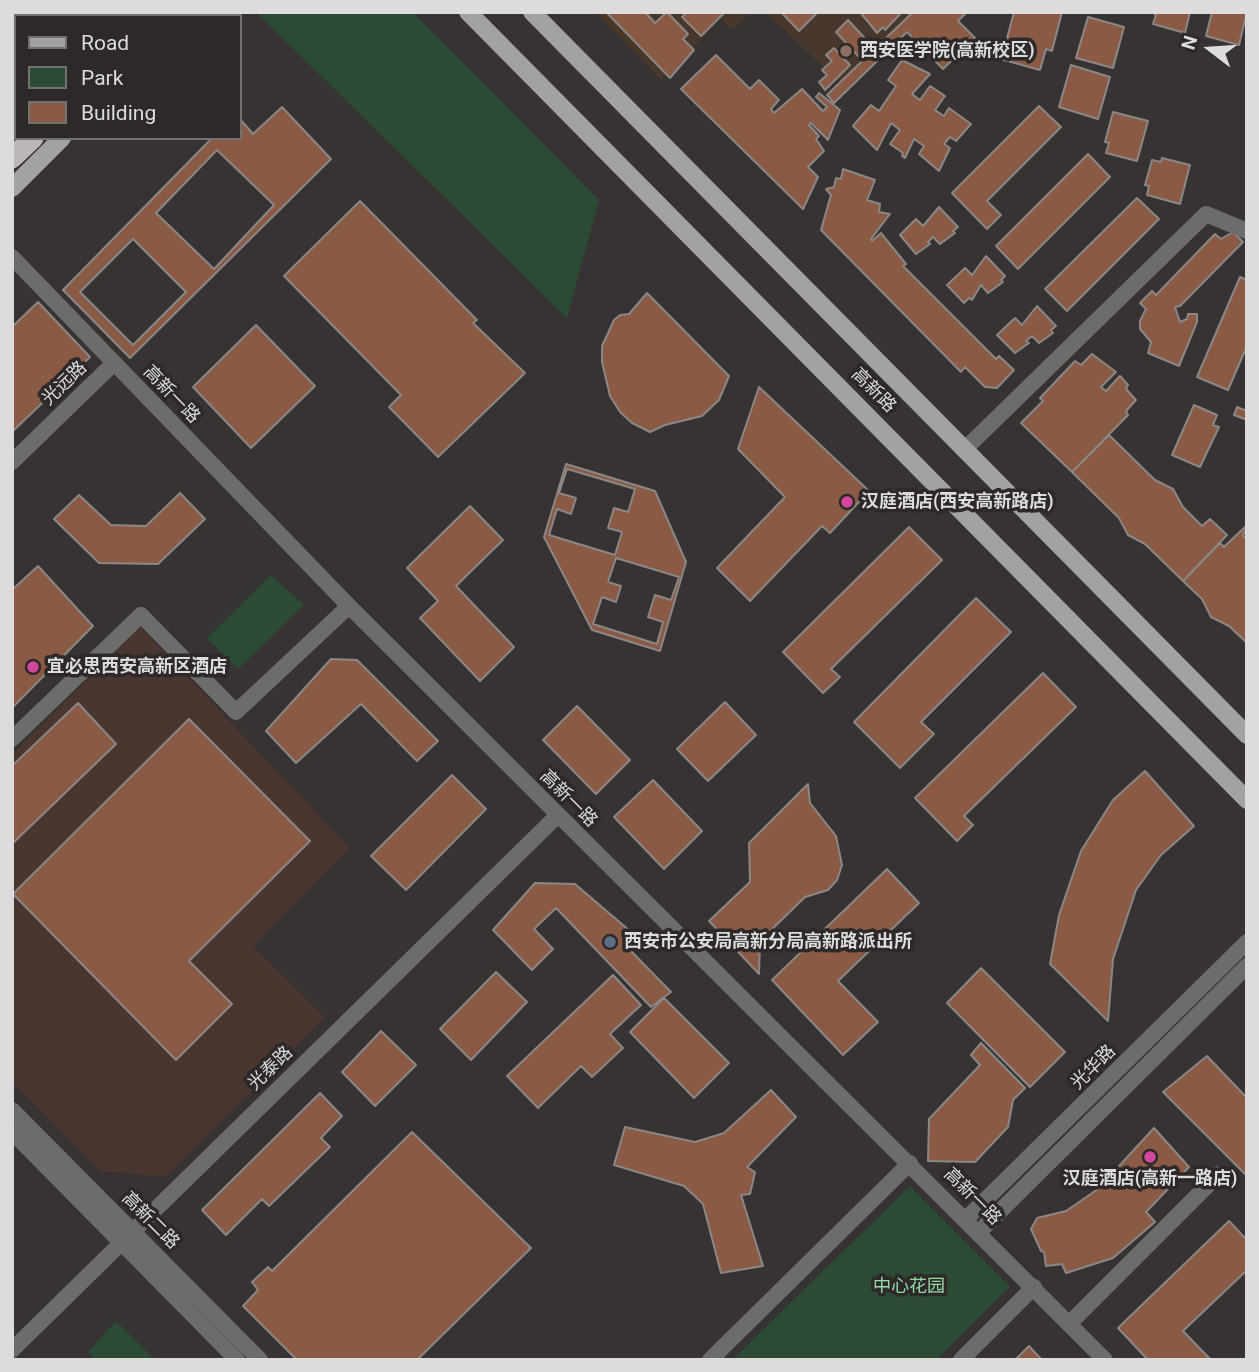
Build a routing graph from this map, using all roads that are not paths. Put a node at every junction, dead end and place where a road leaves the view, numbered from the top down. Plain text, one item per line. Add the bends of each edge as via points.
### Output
1 (468, 12) edge
2 (532, 12) edge
3 (31, 140) edge
4 (60, 140) edge
5 (12, 159) edge
6 (12, 188) edge
7 (1247, 231) edge
8 (12, 257) edge
9 (114, 363) junction
10 (964, 450) junction
11 (12, 462) edge
12 (349, 606) junction
13 (1247, 735) edge
14 (12, 739) edge
15 (1247, 800) edge
16 (557, 816) junction
17 (1247, 942) edge
18 (1247, 966) edge
19 (12, 1110) edge
20 (12, 1132) edge
21 (910, 1163) junction
22 (1219, 1174) dead end
23 (966, 1219) junction
24 (979, 1232) junction
25 (128, 1238) junction
26 (1034, 1287) junction
27 (1070, 1323) junction
28 (12, 1350) edge
29 (237, 1360) edge
30 (260, 1360) edge
31 (709, 1360) edge
32 (961, 1360) edge
33 (1105, 1360) edge

1 - 15 main road, 高新路
2 - 10 main road, 高新路
3 - 5 highway
4 - 6 main road
7 - 10 street via 1206,214
8 - 9 street, 高新一路
9 - 11 street, 光远路
9 - 12 street, 高新一路
10 - 13 main road, 高新路
12 - 14 street via 236,712 141,615
12 - 16 street, 高新一路
16 - 21 street, 高新一路
16 - 25 street, 光泰路
17 - 23 street, 光华路
18 - 24 street, 光华路
19 - 25 street, 高新二路
20 - 25 street, 高新二路
21 - 23 street, 高新一路
21 - 31 street
22 - 27 street
23 - 24 street, 高新一路
24 - 26 street, 高新一路
25 - 28 street, 光泰路
25 - 29 street, 高新二路
25 - 30 street, 高新二路
26 - 27 street, 高新一路
26 - 32 street
27 - 33 street, 高新一路

